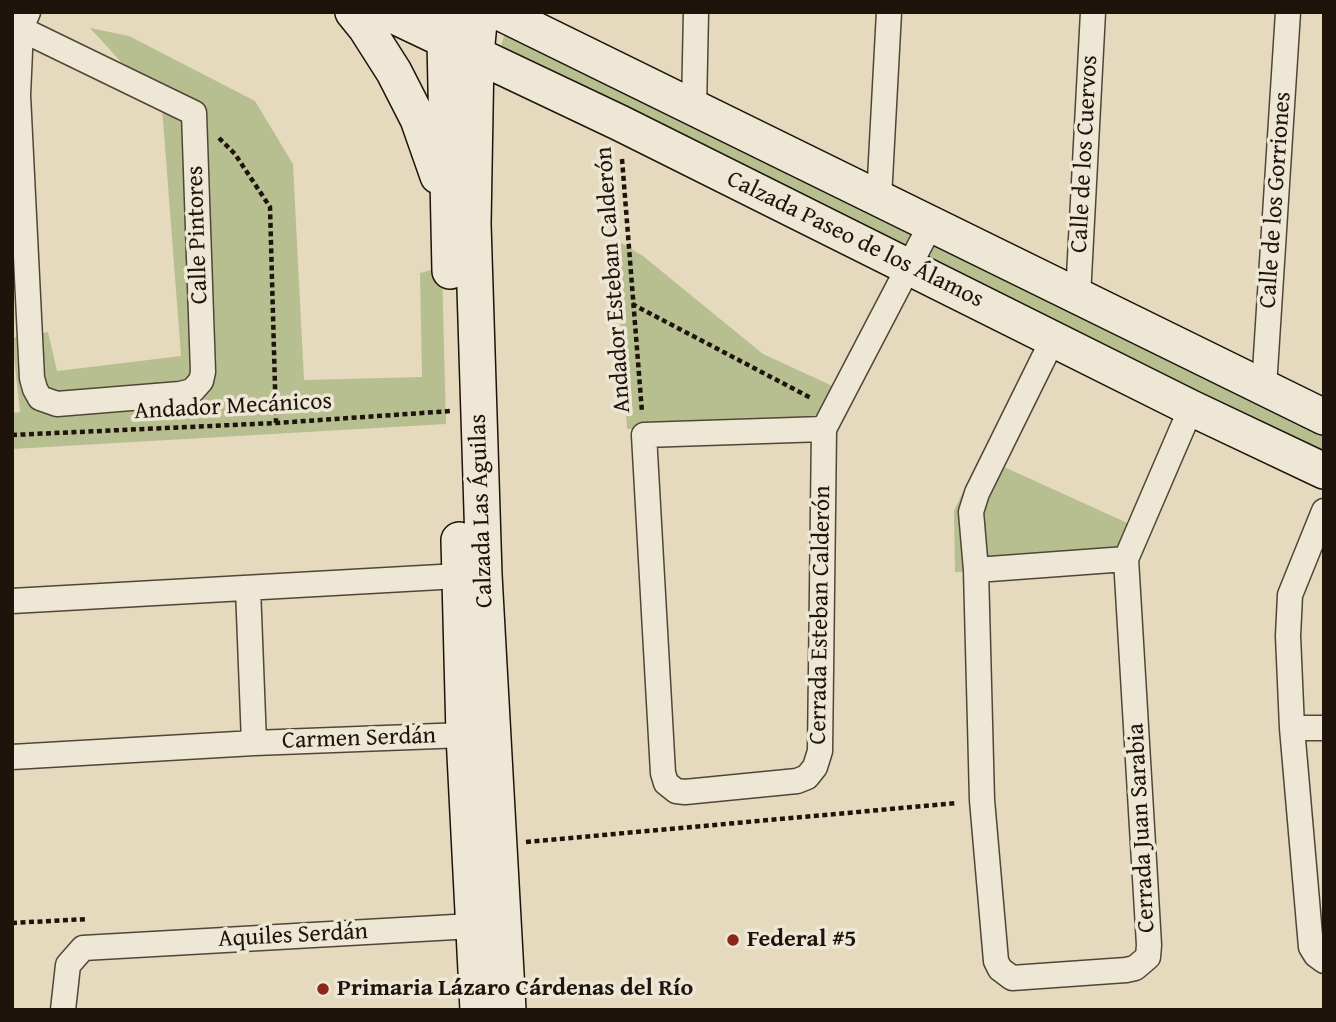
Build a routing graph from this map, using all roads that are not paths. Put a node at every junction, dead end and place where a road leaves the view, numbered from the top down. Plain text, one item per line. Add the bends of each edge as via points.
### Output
1 (353, 12) edge
2 (386, 12) edge
3 (480, 12) edge
4 (499, 12) edge
5 (696, 12) edge
6 (889, 12) edge
7 (1093, 12) edge
8 (1288, 12) edge
9 (24, 21) edge
10 (447, 26) edge
11 (476, 55) junction
12 (694, 108) junction
13 (878, 198) junction
14 (449, 221) junction
15 (931, 224) junction
16 (908, 267) junction
17 (1078, 296) junction
18 (1053, 339) junction
19 (1264, 387) junction
20 (1191, 408) junction
21 (1324, 417) edge
22 (829, 420) junction
23 (1324, 471) edge
24 (1324, 512) edge
25 (1126, 559) junction
26 (976, 570) junction
27 (472, 575) junction
28 (248, 588) junction
29 (12, 601) edge
30 (1292, 728) junction
31 (1324, 728) edge
32 (464, 735) junction
33 (254, 743) junction
34 (12, 757) edge
35 (489, 925) junction
36 (1324, 961) edge
37 (63, 1010) edge
38 (478, 1010) edge
39 (508, 1010) edge

1 - 14 main road via 394,72 418,119
2 - 10 main road, Calzada Paseo de los Álamos
3 - 11 main road, Calzada Las Águilas
4 - 12 main road, Calzada Paseo de los Álamos
5 - 12 street
6 - 13 street
7 - 17 street, Calle de los Cuervos
8 - 19 street, Calle de los Gorriones
9 - 9 street, Calle Pintores via 18,95 32,378 40,398 57,404 192,391 203,372 194,113
10 - 11 main road, Calzada Paseo de los Álamos
10 - 14 main road, Calzada Las Águilas
11 - 16 main road, Calzada Paseo de los Álamos
11 - 27 main road, Calzada Las Águilas
12 - 13 main road, Calzada Paseo de los Álamos
13 - 15 main road, Calzada Paseo de los Álamos
14 - 27 main road, Calzada Las Águilas via 456,411
15 - 16 street
15 - 17 main road, Calzada Paseo de los Álamos
16 - 18 main road, Calzada Paseo de los Álamos
16 - 22 street
17 - 19 main road, Calzada Paseo de los Álamos
18 - 20 main road, Calzada Paseo de los Álamos
18 - 26 street, Cerrada Juan Sarabia via 977,492 971,512
19 - 21 main road, Calzada Paseo de los Álamos
20 - 23 main road, Calzada Paseo de los Álamos
20 - 25 street, Cerrada Juan Sarabia
22 - 22 street, Cerrada Esteban Calderón via 818,760 807,777 797,781 685,792 671,789 663,773 644,435
24 - 30 street via 1290,595
25 - 26 street
25 - 26 street, Cerrada Juan Sarabia via 1147,957 1126,970 1028,978 1007,976 996,961 982,800
27 - 28 street
27 - 32 main road, Calzada Las Águilas
27 - 35 main road, Calzada Las Águilas via 499,844
28 - 29 street
28 - 33 street
30 - 31 street
30 - 36 street via 1311,947
32 - 33 street, Carmen Serdán
32 - 35 main road, Calzada Las Águilas
33 - 34 street, Carmen Serdán
35 - 37 street, Aquiles Serdán via 83,948 68,965
35 - 38 main road, Calzada Las Águilas
35 - 39 main road, Calzada Las Águilas

